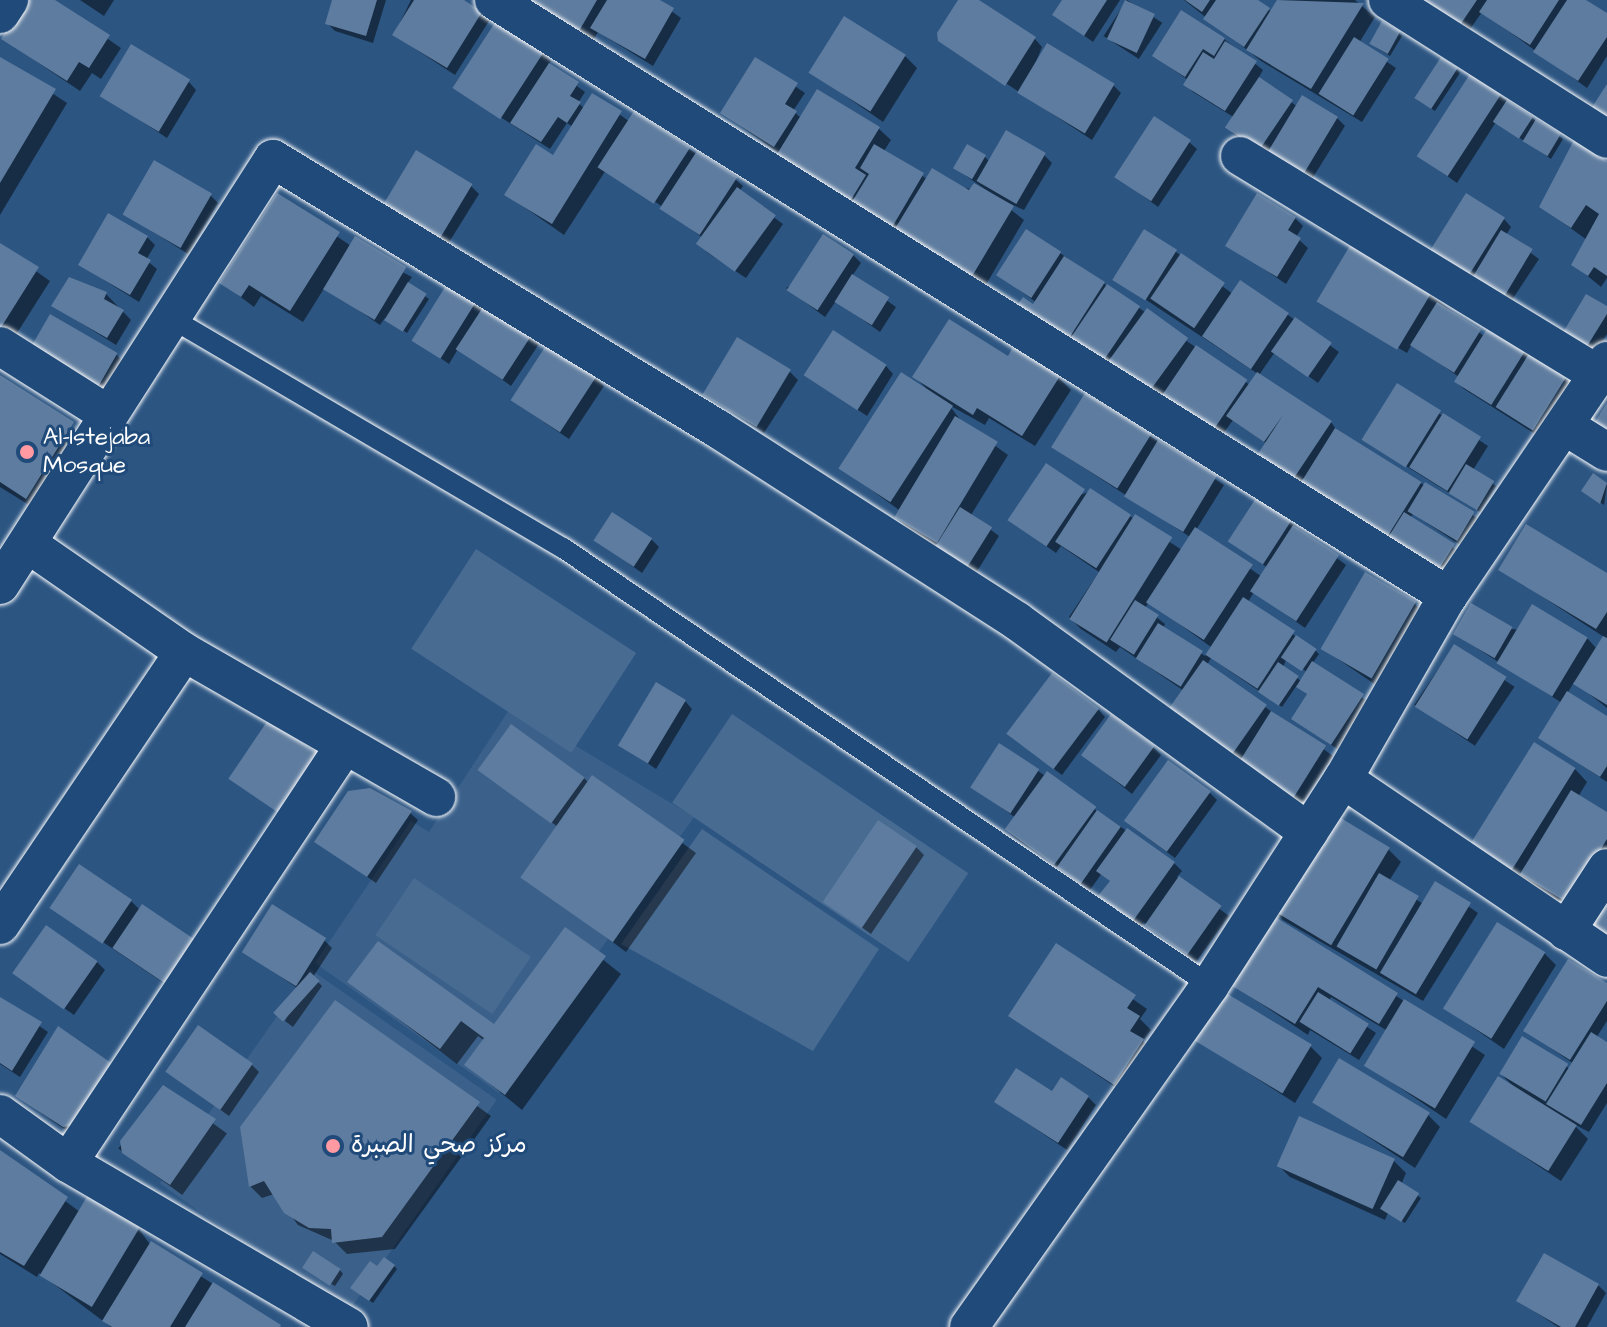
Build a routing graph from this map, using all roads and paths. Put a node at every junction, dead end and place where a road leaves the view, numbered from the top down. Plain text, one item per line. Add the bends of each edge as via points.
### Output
1 (9, 0) edge
2 (494, 0) edge
3 (1388, 0) edge
4 (0, 14) edge
5 (1607, 139) edge
6 (1240, 156) dead end
7 (169, 317) junction
8 (0, 346) edge
9 (1603, 368) edge
10 (106, 413) junction
11 (1565, 426) junction
12 (1607, 452) edge
13 (28, 544) junction
14 (0, 585) edge
15 (1448, 596) junction
16 (184, 652) junction
17 (345, 745) junction
18 (1343, 779) junction
19 (436, 797) dead end
20 (1309, 832) junction
21 (1607, 868) edge
22 (0, 925) edge
23 (1566, 931) junction
24 (1607, 958) edge
25 (1210, 985) junction
26 (0, 1114) edge
27 (68, 1163) junction
28 (349, 1327) edge
29 (969, 1327) edge

1 - 4 street
2 - 15 street
3 - 5 street
6 - 9 street
7 - 10 street
7 - 20 street via 273,159 718,429 1017,621
7 - 25 lane via 563,548
8 - 10 street
9 - 11 street
10 - 13 street
11 - 12 street
11 - 15 street
13 - 14 street
13 - 16 street
15 - 18 street
16 - 17 street
16 - 22 street
17 - 19 street
17 - 27 street
18 - 20 street
18 - 23 street
20 - 25 street
21 - 23 street
23 - 24 street
25 - 29 street
26 - 27 street
27 - 28 street

